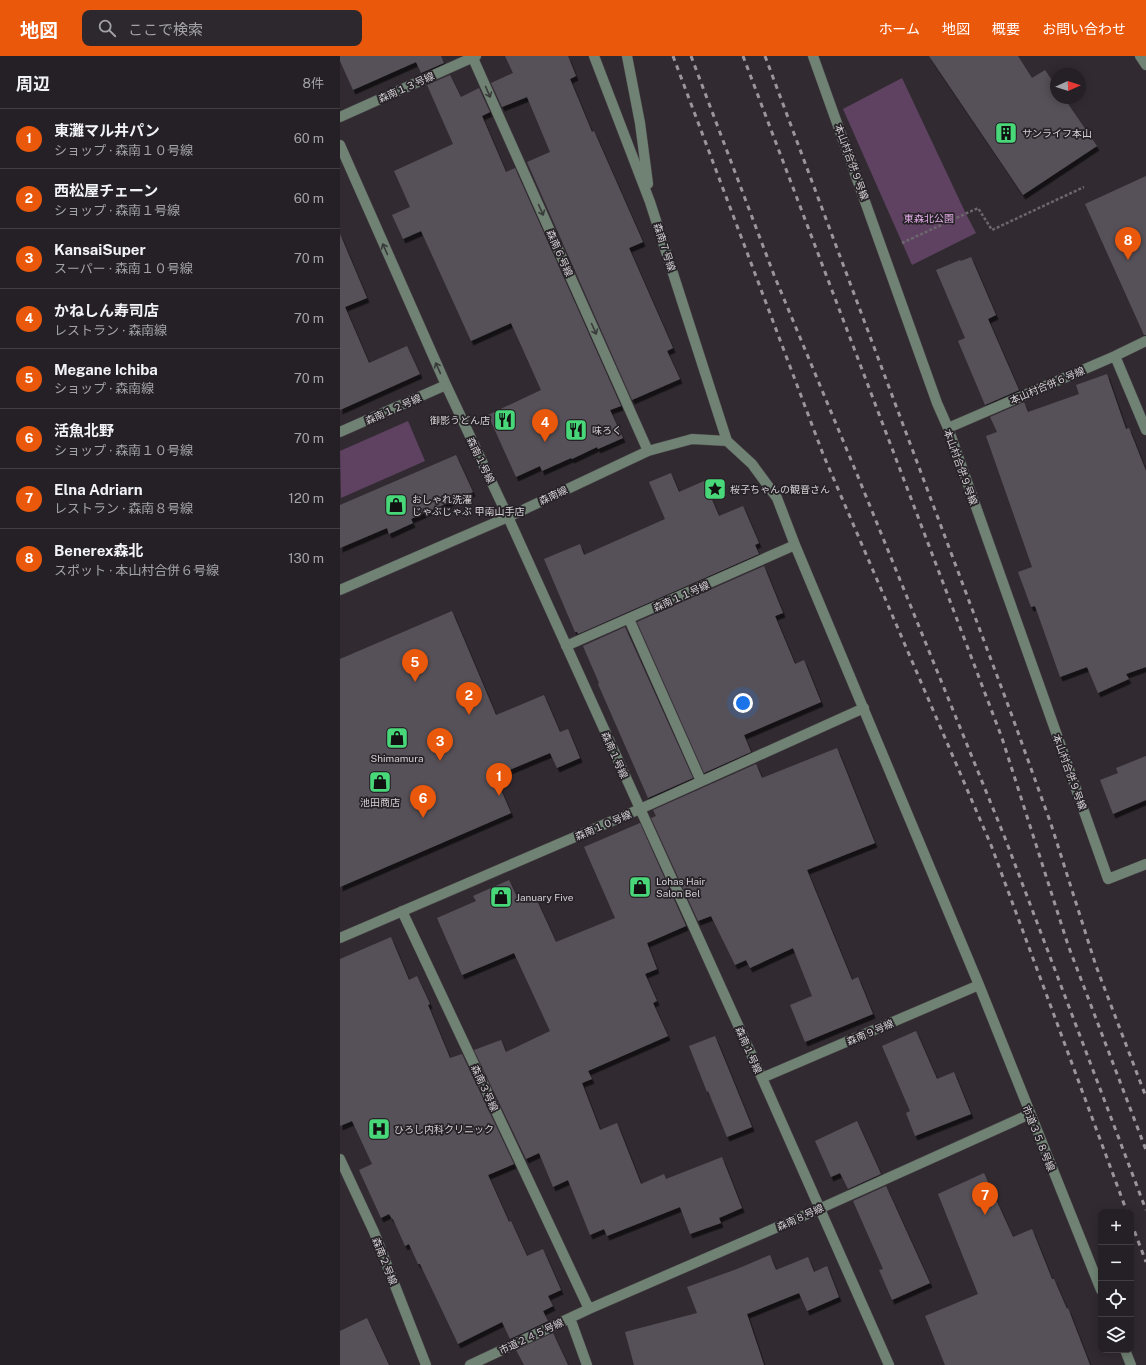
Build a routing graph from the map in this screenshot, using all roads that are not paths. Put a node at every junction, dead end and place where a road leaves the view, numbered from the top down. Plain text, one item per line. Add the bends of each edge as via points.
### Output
1 (594, 56) edge
2 (627, 56) edge
3 (813, 56) edge
4 (1140, 56) edge
5 (474, 57) edge
6 (1146, 65) edge
7 (340, 117) edge
8 (340, 145) edge
9 (650, 202) junction
10 (1146, 341) edge
11 (1115, 356) junction
12 (446, 385) junction
13 (948, 428) junction
14 (1146, 430) edge
15 (340, 432) edge
16 (727, 441) junction
17 (648, 451) junction
18 (508, 517) junction
19 (795, 545) junction
20 (340, 590) edge
21 (629, 619) junction
22 (566, 646) junction
23 (864, 708) junction
24 (701, 781) junction
25 (640, 809) junction
26 (1146, 864) edge
27 (402, 911) junction
28 (340, 938) edge
29 (979, 985) junction
30 (762, 1078) junction
31 (1030, 1114) junction
32 (340, 1159) edge
33 (819, 1209) junction
34 (1098, 1283) edge
35 (589, 1309) junction
36 (570, 1318) junction
37 (1126, 1353) edge
38 (426, 1365) edge
39 (470, 1365) edge
40 (587, 1365) edge
41 (889, 1365) edge
42 (1131, 1365) edge

1 - 9 street, 森南７号線
2 - 9 street via 640,123
3 - 13 street, 本山村合併９号線
4 - 6 street
5 - 7 street, 森南１３号線
5 -> 17 street, 森南６号線
12 -> 8 street, 森南１号線
9 - 16 street, 森南７号線
10 - 11 street, 本山村合併６号線
11 - 13 street, 本山村合併６号線
11 - 14 street
12 - 15 street, 森南１２号線
12 - 18 street, 森南１号線
13 - 26 street, 本山村合併９号線 via 1108,879
16 - 17 street, 森南線 via 692,439
16 - 19 street, 市道３５８号線 via 752,464 777,498
17 - 18 street, 森南線
18 - 20 street, 森南線
18 - 22 street, 森南１号線
19 - 21 street, 森南１１号線
19 - 23 street, 市道３５８号線
21 - 22 street, 森南１１号線
21 - 24 street
22 - 25 street, 森南１号線
23 - 24 street, 森南１０号線
23 - 29 street, 市道３５８号線
24 - 25 street, 森南１０号線
25 - 27 street, 森南１０号線
25 - 30 street, 森南１号線
27 - 28 street, 森南１０号線
27 - 35 street, 森南３号線
29 - 30 street, 森南９号線
29 - 31 street, 市道３５８号線
30 - 33 street, 森南１号線
31 - 33 street, 森南８号線
31 - 34 street, 市道３５８号線
32 - 38 street, 森南２号線 via 374,1232
33 - 35 street, 森南８号線
33 - 41 street, 森南１号線
35 - 36 street, 森南８号線
36 - 39 street, 市道２４５号線
36 - 40 street
37 - 42 street

